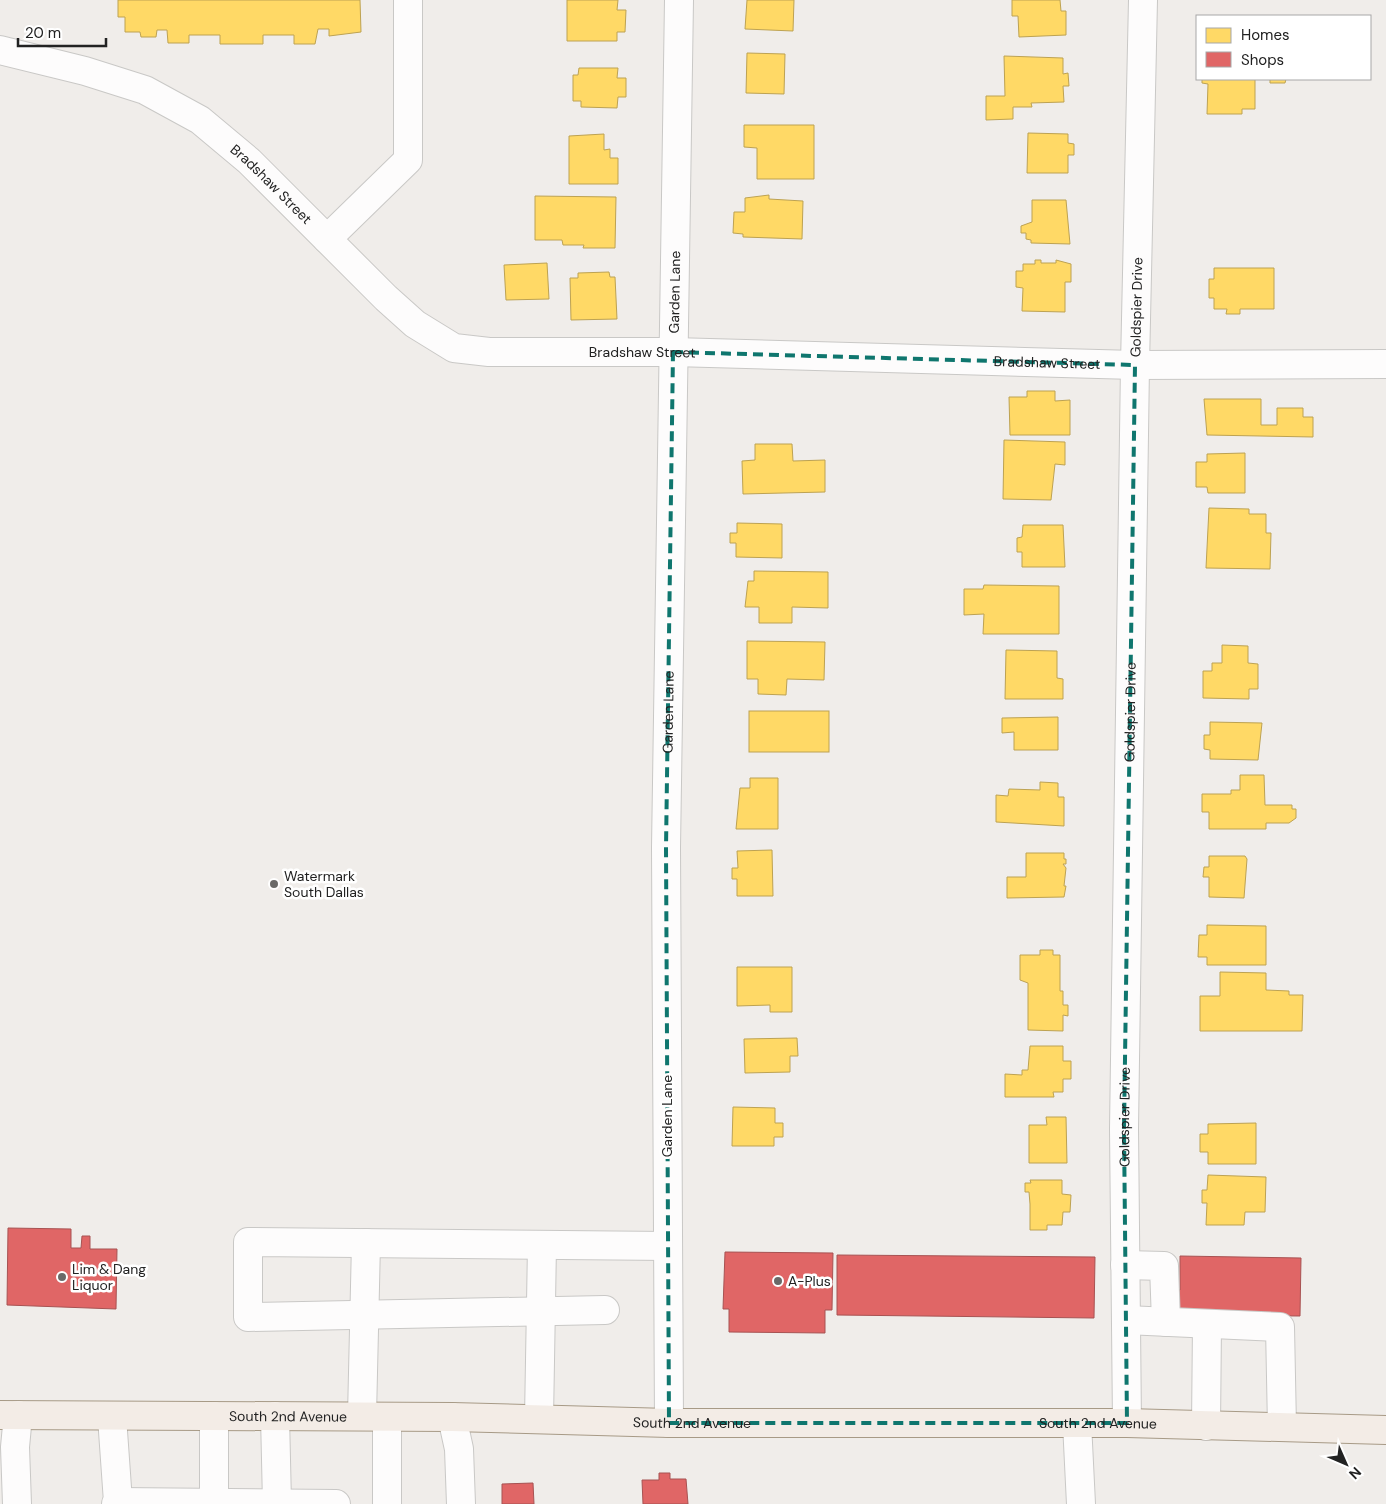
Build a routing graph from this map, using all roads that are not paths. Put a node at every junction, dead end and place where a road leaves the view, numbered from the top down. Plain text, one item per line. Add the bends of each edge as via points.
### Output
1 (408, 0) edge
2 (680, 0) edge
3 (1143, 0) edge
4 (0, 50) edge
5 (327, 239) junction
6 (673, 352) junction
7 (1386, 364) edge
8 (1135, 365) junction
9 (366, 1243) junction
10 (542, 1245) junction
11 (668, 1246) junction
12 (1125, 1264) junction
13 (605, 1310) dead end
14 (541, 1312) junction
15 (364, 1314) junction
16 (1126, 1320) junction
17 (1166, 1322) junction
18 (1207, 1324) junction
19 (9, 1415) edge
20 (214, 1416) junction
21 (276, 1416) junction
22 (374, 1416) junction
23 (112, 1417) junction
24 (452, 1417) junction
25 (540, 1419) junction
26 (669, 1423) junction
27 (1077, 1423) junction
28 (1127, 1423) junction
29 (1206, 1426) junction
30 (1282, 1427) junction
31 (1386, 1430) edge
32 (117, 1503) edge
33 (214, 1503) edge
34 (277, 1503) edge
35 (18, 1504) edge
36 (336, 1504) edge
37 (387, 1504) edge
38 (461, 1504) edge
39 (1081, 1504) edge

1 - 5 street via 408,160
2 - 6 street, Garden Lane
3 - 8 street, Goldspier Drive
4 - 5 street, Bradshaw Street via 145,90 200,120 249,161
5 - 6 street, Bradshaw Street via 415,324 454,348 489,352
6 - 8 street, Bradshaw Street
6 - 11 street, Garden Lane via 666,848
7 - 8 street, Bradshaw Street
8 - 12 street, Goldspier Drive via 1124,1129
9 - 10 street
9 - 15 street
9 - 15 street via 248,1242 248,1317
10 - 11 street
10 - 14 street
11 - 26 street, Garden Lane
12 - 16 street, Goldspier Drive
12 - 17 street via 1164,1266
13 - 14 street
14 - 15 street
14 - 25 street
15 - 22 street
16 - 17 street
16 - 28 street, Goldspier Drive
17 - 18 street
18 - 29 street
18 - 30 street via 1280,1327
19 - 23 main road, South 2nd Avenue
19 - 35 street via 15,1446
20 - 21 main road, South 2nd Avenue
20 - 23 main road, South 2nd Avenue
20 - 33 street
21 - 22 main road, South 2nd Avenue
21 - 34 street
22 - 24 main road, South 2nd Avenue
22 - 37 street
23 - 32 street
24 - 25 main road, South 2nd Avenue
24 - 38 street via 459,1448
25 - 26 main road, South 2nd Avenue
26 - 27 main road, South 2nd Avenue
27 - 28 main road, South 2nd Avenue
27 - 39 street
28 - 29 main road, South 2nd Avenue
29 - 30 main road, South 2nd Avenue
30 - 31 main road, South 2nd Avenue
32 - 33 street
33 - 34 street
34 - 36 street

